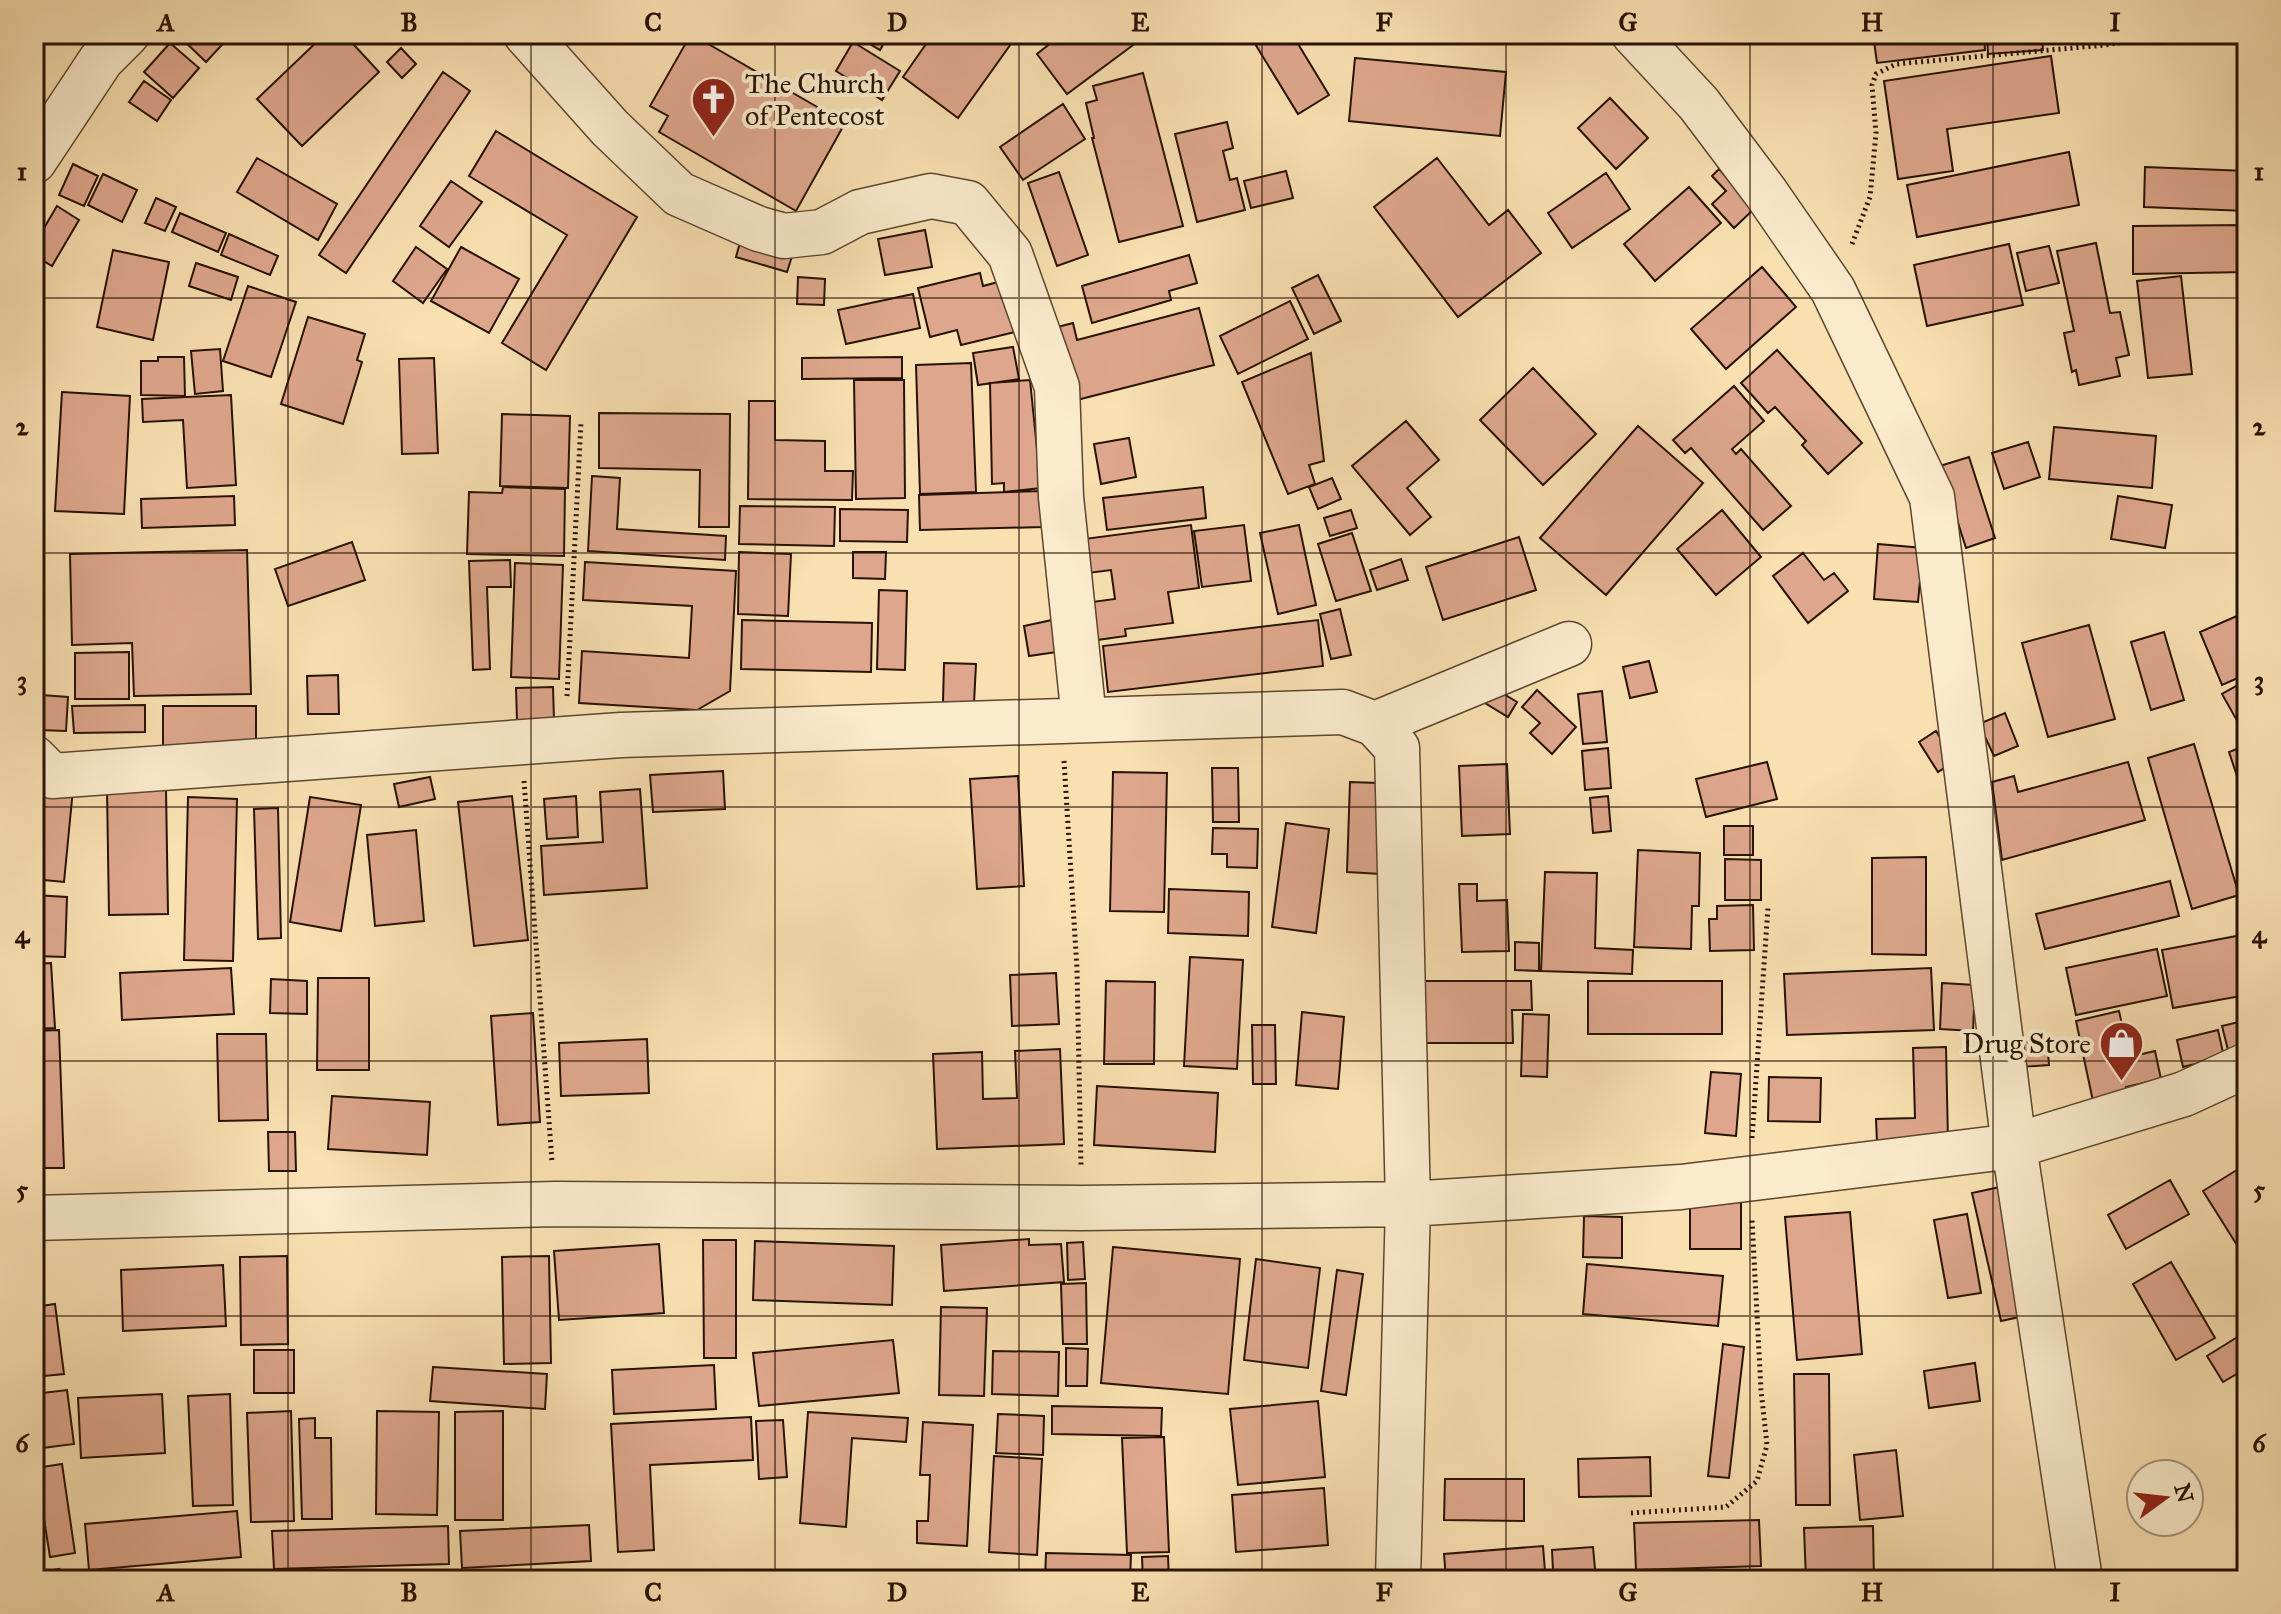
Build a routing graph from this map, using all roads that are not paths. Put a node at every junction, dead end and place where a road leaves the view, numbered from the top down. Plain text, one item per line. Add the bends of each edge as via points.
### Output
1 (127, 34) edge
2 (526, 34) edge
3 (1634, 34) edge
4 (34, 161) edge
5 (1569, 644) dead end
6 (1073, 720) junction
7 (1375, 724) junction
8 (34, 758) edge
9 (2247, 1065) edge
10 (2014, 1146) junction
11 (1408, 1204) junction
12 (34, 1218) edge
13 (1398, 1580) edge
14 (2080, 1580) edge

1 - 4 street via 101,60
2 - 6 street via 610,128 679,194 784,236 822,232 860,212 931,196 968,203 1010,254 1057,387
3 - 10 street via 1699,104 1833,290 1932,497
5 - 7 street
6 - 7 street via 1343,712
6 - 8 street via 621,735 52,776
7 - 11 street via 1397,748
9 - 10 street via 2184,1094
10 - 11 street via 1681,1187
10 - 14 street
11 - 12 street via 555,1204
11 - 13 street

